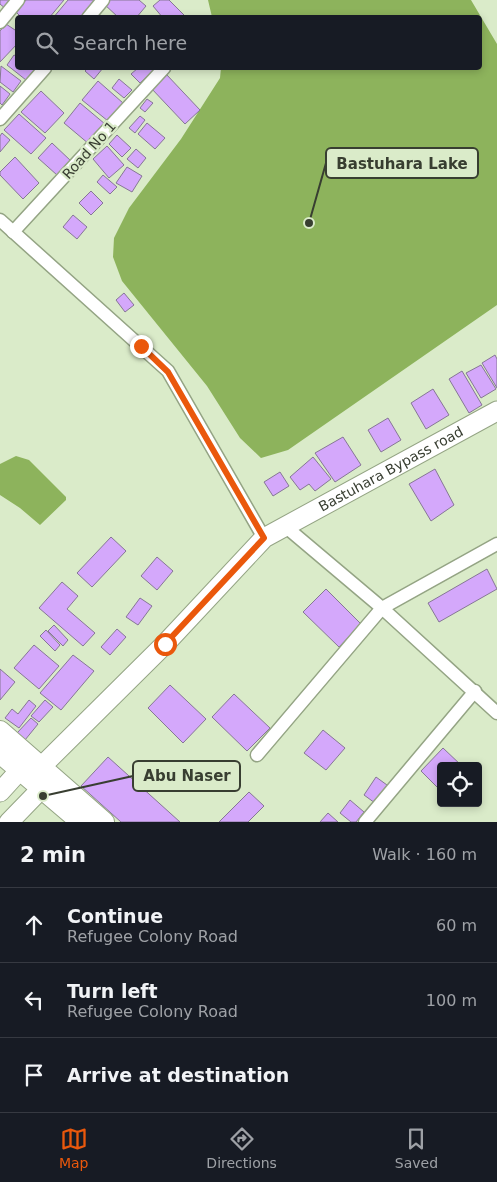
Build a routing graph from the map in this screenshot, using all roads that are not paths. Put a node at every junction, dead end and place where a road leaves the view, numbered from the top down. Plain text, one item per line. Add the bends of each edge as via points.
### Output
1 (18, 0) edge
2 (103, 0) edge
3 (90, 15) edge
4 (0, 22) edge
5 (43, 70) edge
6 (162, 70) edge
7 (0, 119) edge
8 (0, 220) edge
9 (13, 232) junction
10 (497, 412) edge
11 (286, 527) junction
12 (264, 538) junction
13 (497, 544) edge
14 (382, 608) junction
15 (475, 691) junction
16 (497, 713) edge
17 (0, 731) edge
18 (0, 753) edge
19 (257, 754) dead end
20 (41, 767) junction
21 (20, 770) junction
22 (42, 788) junction
23 (0, 792) edge
24 (9, 822) edge
25 (82, 822) edge
26 (104, 822) edge
27 (365, 822) edge

1 - 4 street
2 - 3 street
5 - 7 street
6 - 9 street, Road No 1
8 - 9 street
9 - 12 street via 168,372
10 - 11 main road, Bastuhara Bypass road
11 - 12 main road, Bastuhara Bypass road
11 - 14 street
12 - 20 main road via 165,644
13 - 14 street
14 - 15 street
14 - 19 street
15 - 16 street
15 - 27 street
17 - 20 main road
18 - 21 main road
20 - 21 main road
20 - 22 main road
20 - 26 main road
21 - 22 main road
21 - 23 main road
22 - 24 main road
22 - 25 main road

